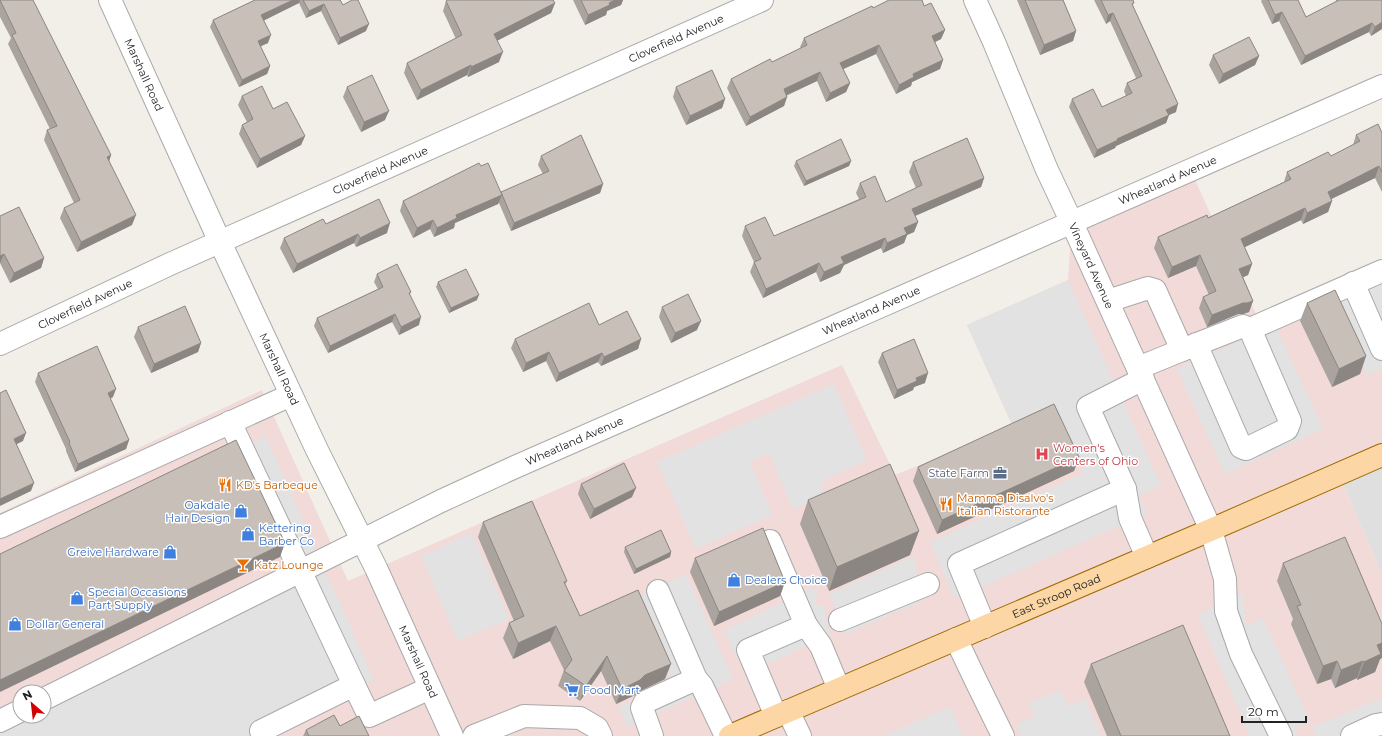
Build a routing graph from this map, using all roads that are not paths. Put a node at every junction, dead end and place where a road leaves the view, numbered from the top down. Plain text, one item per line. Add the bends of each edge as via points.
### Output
1 (110, 0) edge
2 (762, 0) edge
3 (975, 0) edge
4 (1382, 86) edge
5 (1072, 223) junction
6 (220, 242) junction
7 (1382, 271) edge
8 (1353, 284) junction
9 (1108, 301) junction
10 (1250, 329) junction
11 (0, 344) edge
12 (1189, 347) junction
13 (1382, 349) edge
14 (1140, 374) junction
15 (291, 395) junction
16 (230, 422) junction
17 (1382, 455) edge
18 (1125, 489) junction
19 (0, 527) edge
20 (1211, 530) junction
21 (362, 541) junction
22 (770, 541) edge
23 (1148, 557) junction
24 (300, 572) junction
25 (928, 584) dead end
26 (658, 591) dead end
27 (840, 620) dead end
28 (806, 625) junction
29 (985, 627) junction
30 (956, 639) junction
31 (696, 680) junction
32 (354, 685) junction
33 (430, 688) junction
34 (839, 689) junction
35 (52, 695) edge
36 (782, 713) junction
37 (12, 715) edge
38 (0, 721) edge
39 (1382, 724) edge
40 (264, 736) edge
41 (452, 736) edge
42 (474, 736) edge
43 (601, 736) edge
44 (652, 736) edge
45 (726, 736) edge
46 (730, 736) edge
47 (800, 736) edge
48 (1003, 736) edge
49 (1281, 736) edge
50 (1352, 736) edge

1 - 6 street, Marshall Road
2 - 6 street, Cloverfield Avenue
3 - 5 street, Vineyard Avenue via 1046,170
4 - 5 street, Wheatland Avenue
5 - 9 street, Vineyard Avenue
5 - 21 street, Wheatland Avenue via 515,467
6 - 11 street, Cloverfield Avenue
6 - 15 street, Marshall Road
7 - 8 street
8 - 10 street
8 - 13 street
9 - 12 street via 1148,288 1155,290
9 - 14 street, Vineyard Avenue
10 - 12 street via 1243,326
10 - 12 street via 1290,421 1287,429 1246,449 1241,447
12 - 14 street
14 - 18 street via 1088,407
14 - 20 street, Vineyard Avenue
15 - 16 street
15 - 21 street, Marshall Road
16 - 19 street
16 - 24 street
17 - 20 main road, East Stroop Road
18 - 23 street via 1130,518
18 - 29 street via 959,564
20 - 23 main road, East Stroop Road
20 - 49 street, Vineyard Avenue via 1225,579 1226,611 1241,654
21 - 24 street, Wheatland Avenue
21 - 33 street, Marshall Road
22 - 28 street
23 - 29 main road, East Stroop Road
24 - 32 street
24 - 35 street, Wheatland Avenue
25 - 27 street
26 - 31 street
28 - 34 street via 821,646
28 - 36 street via 748,650
29 - 30 main road, East Stroop Road
30 - 34 main road, East Stroop Road
30 - 48 street
31 - 44 street via 645,702 642,708
31 - 45 street via 702,686
32 - 33 street via 369,716
32 - 40 street via 261,731
33 - 41 street, Marshall Road
34 - 36 main road, East Stroop Road
36 - 46 main road, East Stroop Road
36 - 47 street
37 - 38 street
39 - 50 street
42 - 43 street via 524,716 580,718 597,728

